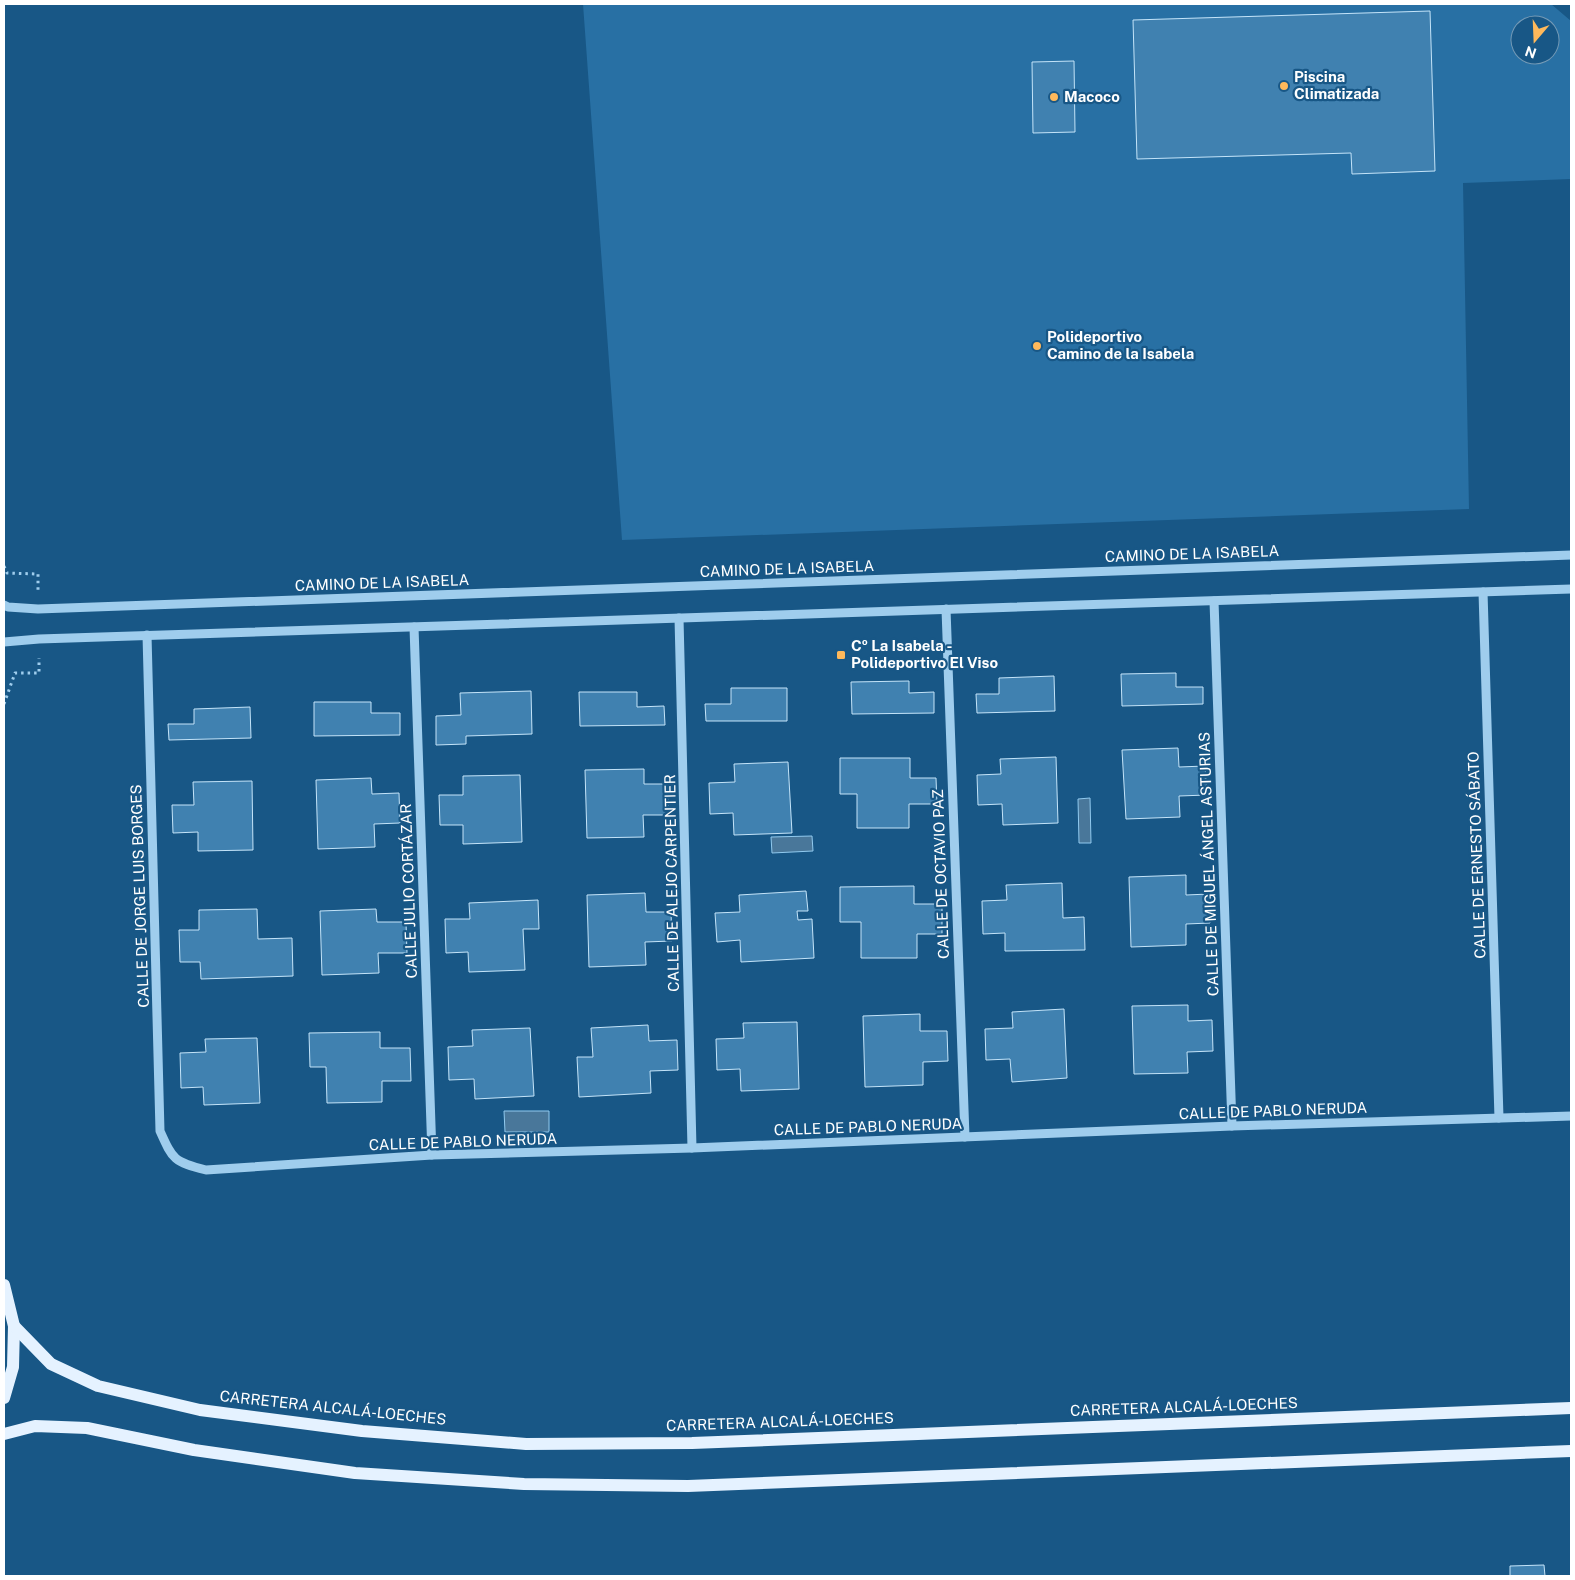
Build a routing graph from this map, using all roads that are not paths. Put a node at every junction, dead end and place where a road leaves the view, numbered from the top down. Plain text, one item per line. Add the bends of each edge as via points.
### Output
1 (1571, 555) edge
2 (1571, 589) edge
3 (1483, 592) junction
4 (1214, 601) junction
5 (4, 605) edge
6 (946, 609) junction
7 (679, 618) junction
8 (414, 627) junction
9 (147, 635) junction
10 (4, 642) edge
11 (1571, 1116) edge
12 (1499, 1118) junction
13 (1232, 1126) junction
14 (965, 1137) junction
15 (692, 1148) junction
16 (171, 1155) joint
17 (432, 1155) junction
18 (4, 1285) edge
19 (14, 1326) junction
20 (4, 1398) edge
21 (1571, 1408) edge
22 (4, 1434) edge
23 (1571, 1451) edge

1 - 5 street, CAMINO DE LA ISABELA via 38,609
2 - 3 street
3 - 4 street
3 - 12 street, CALLE DE ERNESTO SÁBATO
4 - 6 street
4 - 13 street, CALLE DE MIGUEL ÁNGEL ASTURIAS
6 - 7 street
6 - 14 street, CALLE DE OCTAVIO PAZ
7 - 8 street
7 - 15 street, CALLE DE ALEJO CARPENTIER
8 - 9 street
8 - 17 street, CALLE JULIO CORTÁZAR
9 - 10 street
9 - 16 street, CALLE DE JORGE LUIS BORGES via 160,1131
11 - 12 street, CALLE DE PABLO NERUDA
12 - 13 street, CALLE DE PABLO NERUDA
13 - 14 street, CALLE DE PABLO NERUDA
14 - 15 street, CALLE DE PABLO NERUDA
15 - 17 street, CALLE DE PABLO NERUDA
16 - 17 street, CALLE DE PABLO NERUDA via 184,1165 206,1170
18 - 19 main road
19 - 20 main road via 13,1367
19 - 21 main road, CARRETERA ALCALÁ-LOECHES via 51,1364 98,1386 200,1410 362,1431 526,1444 692,1442
22 - 23 main road via 35,1426 87,1428 194,1450 355,1473 524,1484 688,1486

